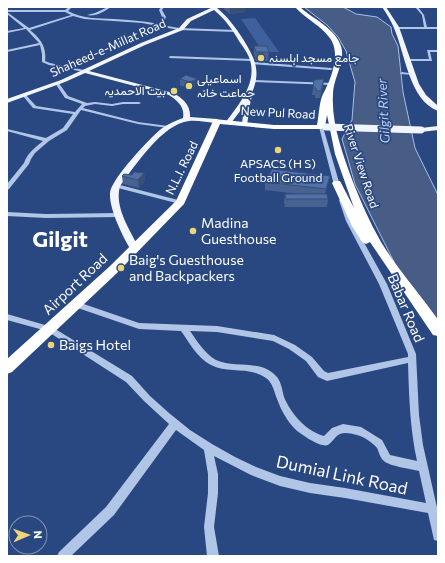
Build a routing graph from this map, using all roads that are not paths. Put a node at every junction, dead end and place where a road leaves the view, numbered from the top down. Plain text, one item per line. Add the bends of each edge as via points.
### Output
1 (71, 7) edge
2 (110, 7) edge
3 (163, 7) edge
4 (297, 7) edge
5 (384, 7) edge
6 (416, 7) edge
7 (215, 8) edge
8 (66, 11) junction
9 (7, 12) edge
10 (73, 15) junction
11 (80, 17) junction
12 (161, 26) junction
13 (396, 28) junction
14 (426, 28) junction
15 (438, 28) edge
16 (28, 29) junction
17 (181, 29) junction
18 (236, 31) junction
19 (7, 32) edge
20 (41, 44) junction
21 (7, 51) edge
22 (438, 51) edge
23 (170, 58) dead end
24 (408, 60) junction
25 (253, 62) junction
26 (331, 69) dead end
27 (83, 71) junction
28 (402, 73) dead end
29 (413, 74) junction
30 (253, 81) junction
31 (57, 83) junction
32 (331, 88) junction
33 (24, 95) junction
34 (7, 101) edge
35 (139, 103) dead end
36 (86, 104) junction
37 (244, 107) junction
38 (81, 109) junction
39 (438, 109) edge
40 (76, 113) junction
41 (186, 120) junction
42 (218, 121) junction
43 (229, 122) junction
44 (245, 124) junction
45 (168, 127) junction
46 (324, 127) junction
47 (438, 128) edge
48 (7, 130) edge
49 (47, 140) junction
50 (15, 178) junction
51 (7, 180) edge
52 (337, 184) junction
53 (116, 186) junction
54 (7, 188) edge
55 (180, 202) junction
56 (7, 214) edge
57 (120, 215) junction
58 (161, 220) joint
59 (134, 248) junction
60 (386, 259) junction
61 (74, 304) junction
62 (7, 316) edge
63 (183, 328) junction
64 (49, 329) junction
65 (438, 331) edge
66 (413, 359) junction
67 (7, 368) edge
68 (175, 422) junction
69 (208, 448) junction
70 (422, 467) junction
71 (432, 509) junction
72 (438, 536) edge
73 (63, 556) edge
74 (213, 556) edge

1 - 8 street
2 - 11 street via 96,14
3 - 12 street via 160,10 164,16
4 - 32 highway, River View Road via 325,29 338,48
5 - 13 main road
6 - 14 street via 423,15
7 - 17 main road, Shaheed-e-Millat Road via 190,20
7 - 18 main road via 230,21
8 - 9 street
8 - 10 street
9 - 16 street
10 - 11 street
10 - 16 street
11 - 12 street
12 - 17 street
13 - 14 street
13 - 24 main road
14 - 15 street
16 - 19 street
16 - 20 street
17 - 18 street
17 - 27 main road, Shaheed-e-Millat Road
18 - 25 main road
20 - 21 street
20 - 27 street via 43,61 46,64
22 - 24 street via 428,52 431,60
23 - 25 street
24 - 29 main road
25 - 26 street
25 - 30 main road
27 - 31 main road, Shaheed-e-Millat Road
27 - 41 main road via 171,94 187,109
28 - 29 street
29 - 39 main road via 424,96
30 - 32 street
30 - 37 main road
31 - 33 main road, Shaheed-e-Millat Road
31 - 36 street via 66,97
32 - 46 highway via 326,95
32 - 60 highway, River View Road via 334,138 352,193
33 - 34 main road, Shaheed-e-Millat Road
33 - 40 street via 35,106
35 - 36 street
36 - 38 street
37 - 43 main road
37 - 44 main road
38 - 40 street
38 - 45 street via 138,123
40 - 49 street via 65,129
41 - 42 main road
41 - 45 main road
42 - 43 highway
42 - 55 highway, N.L.I. Road
43 - 44 highway, New Pul Road
44 - 46 highway, New Pul Road
45 - 53 main road via 158,135
46 - 47 main road, bridge via 421,130
46 - 52 street, Babar Road
48 - 49 street
49 - 50 street via 29,156 27,163
50 - 51 street
50 - 54 street
52 - 60 highway via 365,238
52 - 66 street, Babar Road via 348,221 383,284
53 - 55 street
53 - 57 main road via 114,197
55 - 58 highway, N.L.I. Road
56 - 57 street
57 - 59 main road
58 - 59 highway, Airport Road
59 - 61 highway, Airport Road
60 - 65 highway, River View Road
61 - 63 street via 139,326
61 - 64 highway, Airport Road
62 - 64 street, Dumial Link Road
63 - 66 street via 218,329 274,338 309,359 320,374 327,377
63 - 70 street via 215,363 260,370 270,375 277,384 281,400 294,423 318,440 326,442 335,431 343,428 360,431 379,443 387,458
64 - 67 highway, Airport Road
64 - 68 street, Dumial Link Road via 129,379
66 - 70 street, Babar Road via 414,415
68 - 69 street, Dumial Link Road
68 - 73 street via 110,511
69 - 71 street, Dumial Link Road via 260,473 305,487
69 - 74 street via 213,474 209,527
70 - 71 street, Babar Road
71 - 72 street, Babar Road

